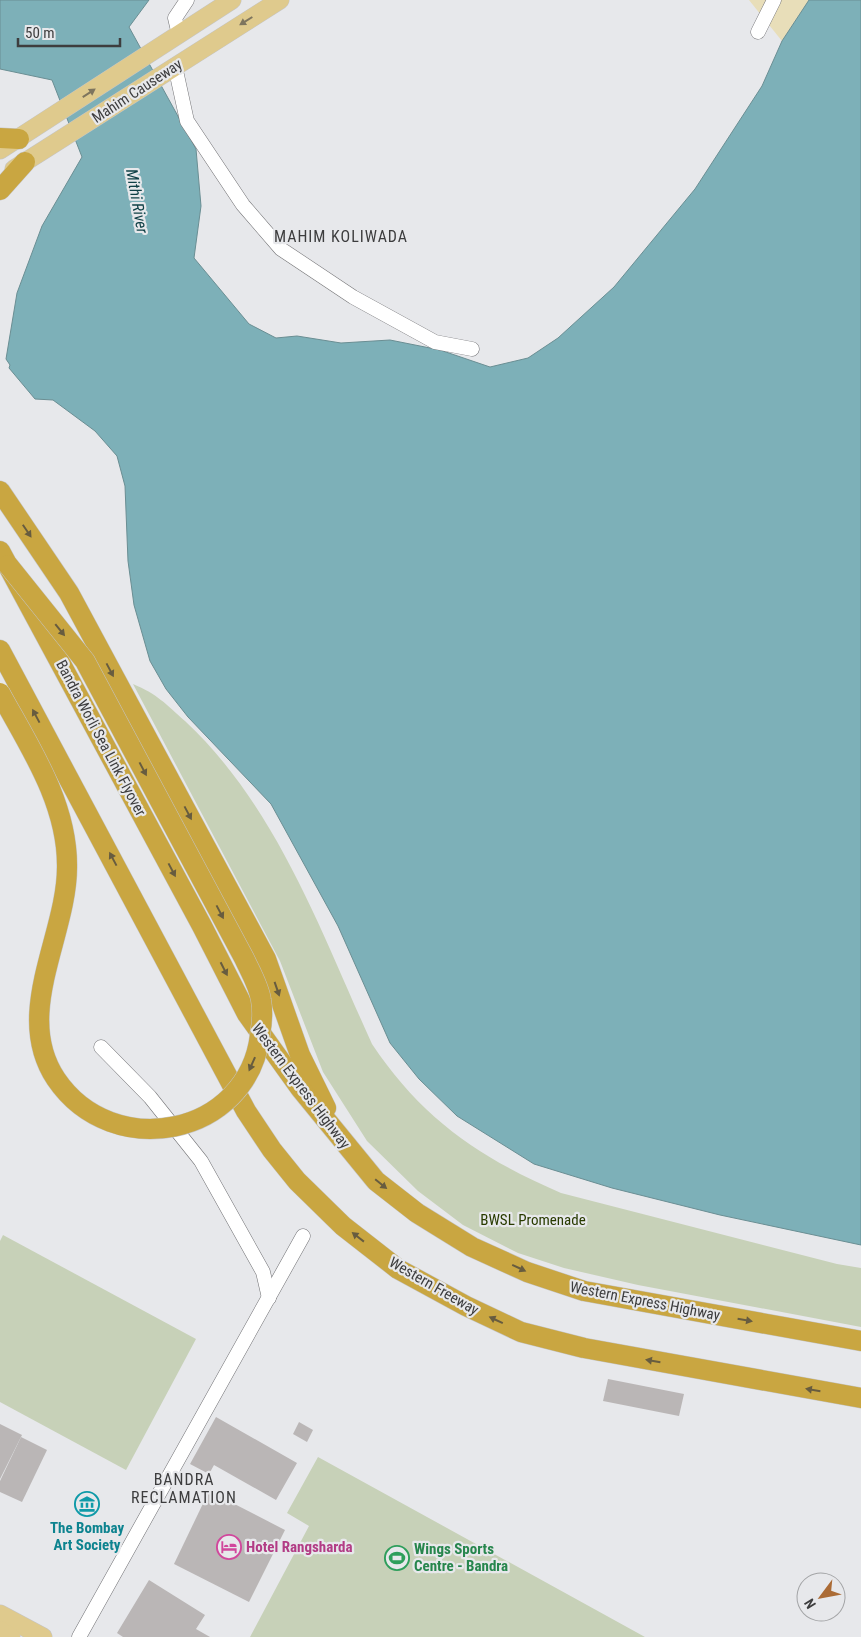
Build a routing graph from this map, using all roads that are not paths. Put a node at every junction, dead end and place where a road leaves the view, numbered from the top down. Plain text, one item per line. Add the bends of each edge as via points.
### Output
1 (187, 0) edge
2 (232, 0) edge
3 (280, 0) edge
4 (774, 0) edge
5 (758, 32) dead end
6 (179, 35) junction
7 (169, 71) junction
8 (9, 138) edge
9 (0, 150) edge
10 (25, 162) junction
11 (0, 178) edge
12 (0, 190) edge
13 (472, 350) dead end
14 (0, 490) edge
15 (4, 558) edge
16 (0, 650) edge
17 (0, 692) edge
18 (202, 926) joint
19 (101, 1047) dead end
20 (362, 1166) junction
21 (304, 1236) dead end
22 (269, 1298) junction
23 (861, 1341) edge
24 (861, 1398) edge
25 (0, 1614) edge
26 (0, 1630) edge
27 (11, 1637) edge
28 (43, 1637) edge
29 (79, 1637) edge

1 - 6 street via 175,18
2 - 6 main road, Mahim Causeway
3 -> 7 main road, Mahim Causeway
4 - 5 street
8 -> 6 main road, Mahim Causeway via 48,120
7 - 10 main road, Mahim Causeway
7 - 13 street via 187,122 243,205 281,249 352,298 435,342
8 - 9 main road, Mahim Causeway
10 - 11 main road, Mahim Causeway
10 - 12 highway
14 -> 20 highway via 69,593 266,959 300,1055 326,1108
15 -> 17 highway, bridge via 86,661 257,986 262,1020 253,1063 242,1084 209,1114 165,1129 106,1122 72,1100 55,1078 43,1053 40,999 60,924 66,887 65,838 60,815 43,772
15 -> 18 highway, Bandra Worli Sea Link Flyover, bridge
24 -> 16 highway, Western Freeway via 584,1348 521,1332 398,1269 343,1226 297,1181 246,1111
18 -> 20 highway, Western Express Highway via 247,1014
19 - 22 street via 150,1097 201,1161 263,1272
20 -> 23 highway, Western Express Highway via 417,1213 472,1247 527,1272 584,1291
21 - 22 street
22 - 29 street
25 - 28 main road
26 - 27 main road

